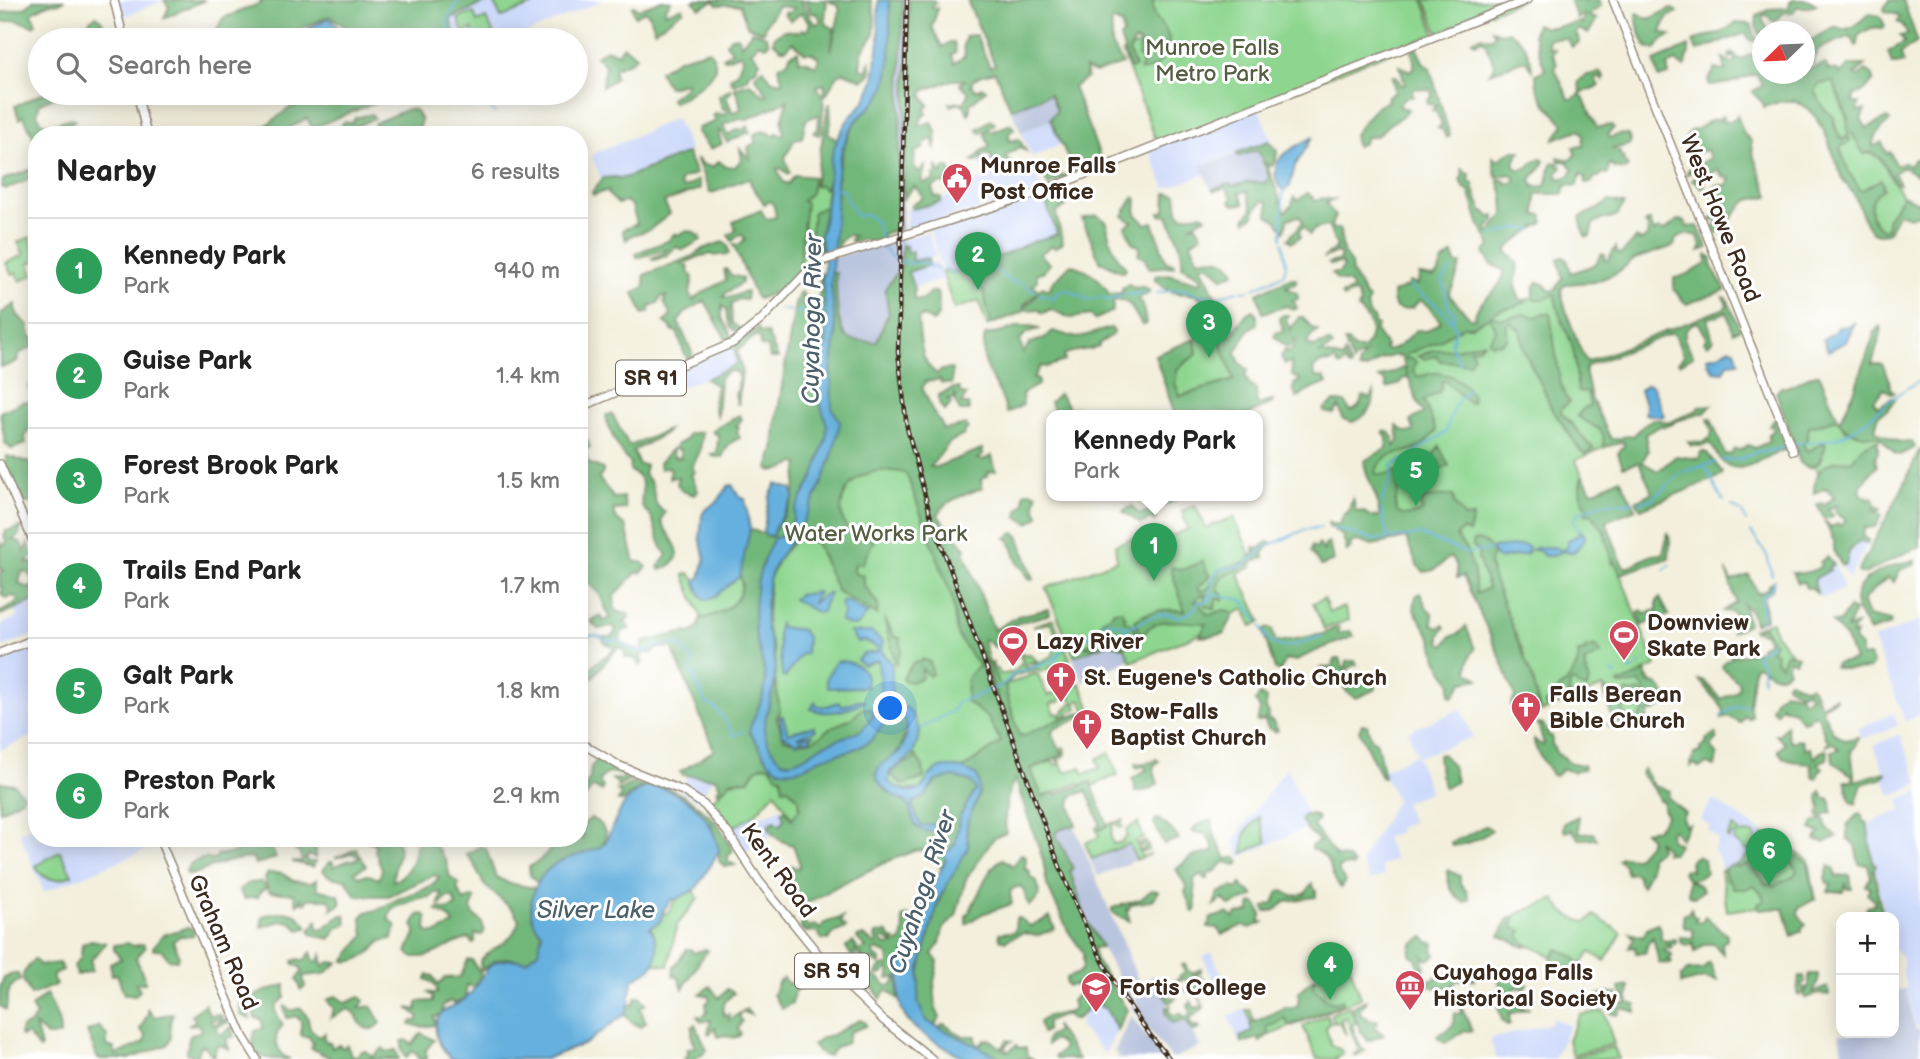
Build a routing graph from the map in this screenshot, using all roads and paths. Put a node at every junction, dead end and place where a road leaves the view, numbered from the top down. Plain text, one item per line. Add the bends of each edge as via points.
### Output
1 (114, 0) edge
2 (1527, 0) edge
3 (1614, 0) edge
4 (121, 28) edge
5 (140, 105) edge
6 (145, 126) edge
7 (588, 404) edge
8 (1793, 451) dead end
9 (0, 464) edge
10 (28, 529) edge
11 (28, 642) edge
12 (0, 653) edge
13 (588, 747) edge
14 (163, 847) edge
15 (929, 1056) edge
16 (257, 1059) edge

1 - 4 main road
2 - 7 main road, SR 91 via 1040,192 822,261 733,343
3 - 8 main road, West Howe Road
5 - 6 main road
9 - 10 main road
11 - 12 main road
13 - 15 main road, Kent Road / SR 59 via 683,791 705,807 832,971
14 - 16 main road, Graham Road via 241,1032

